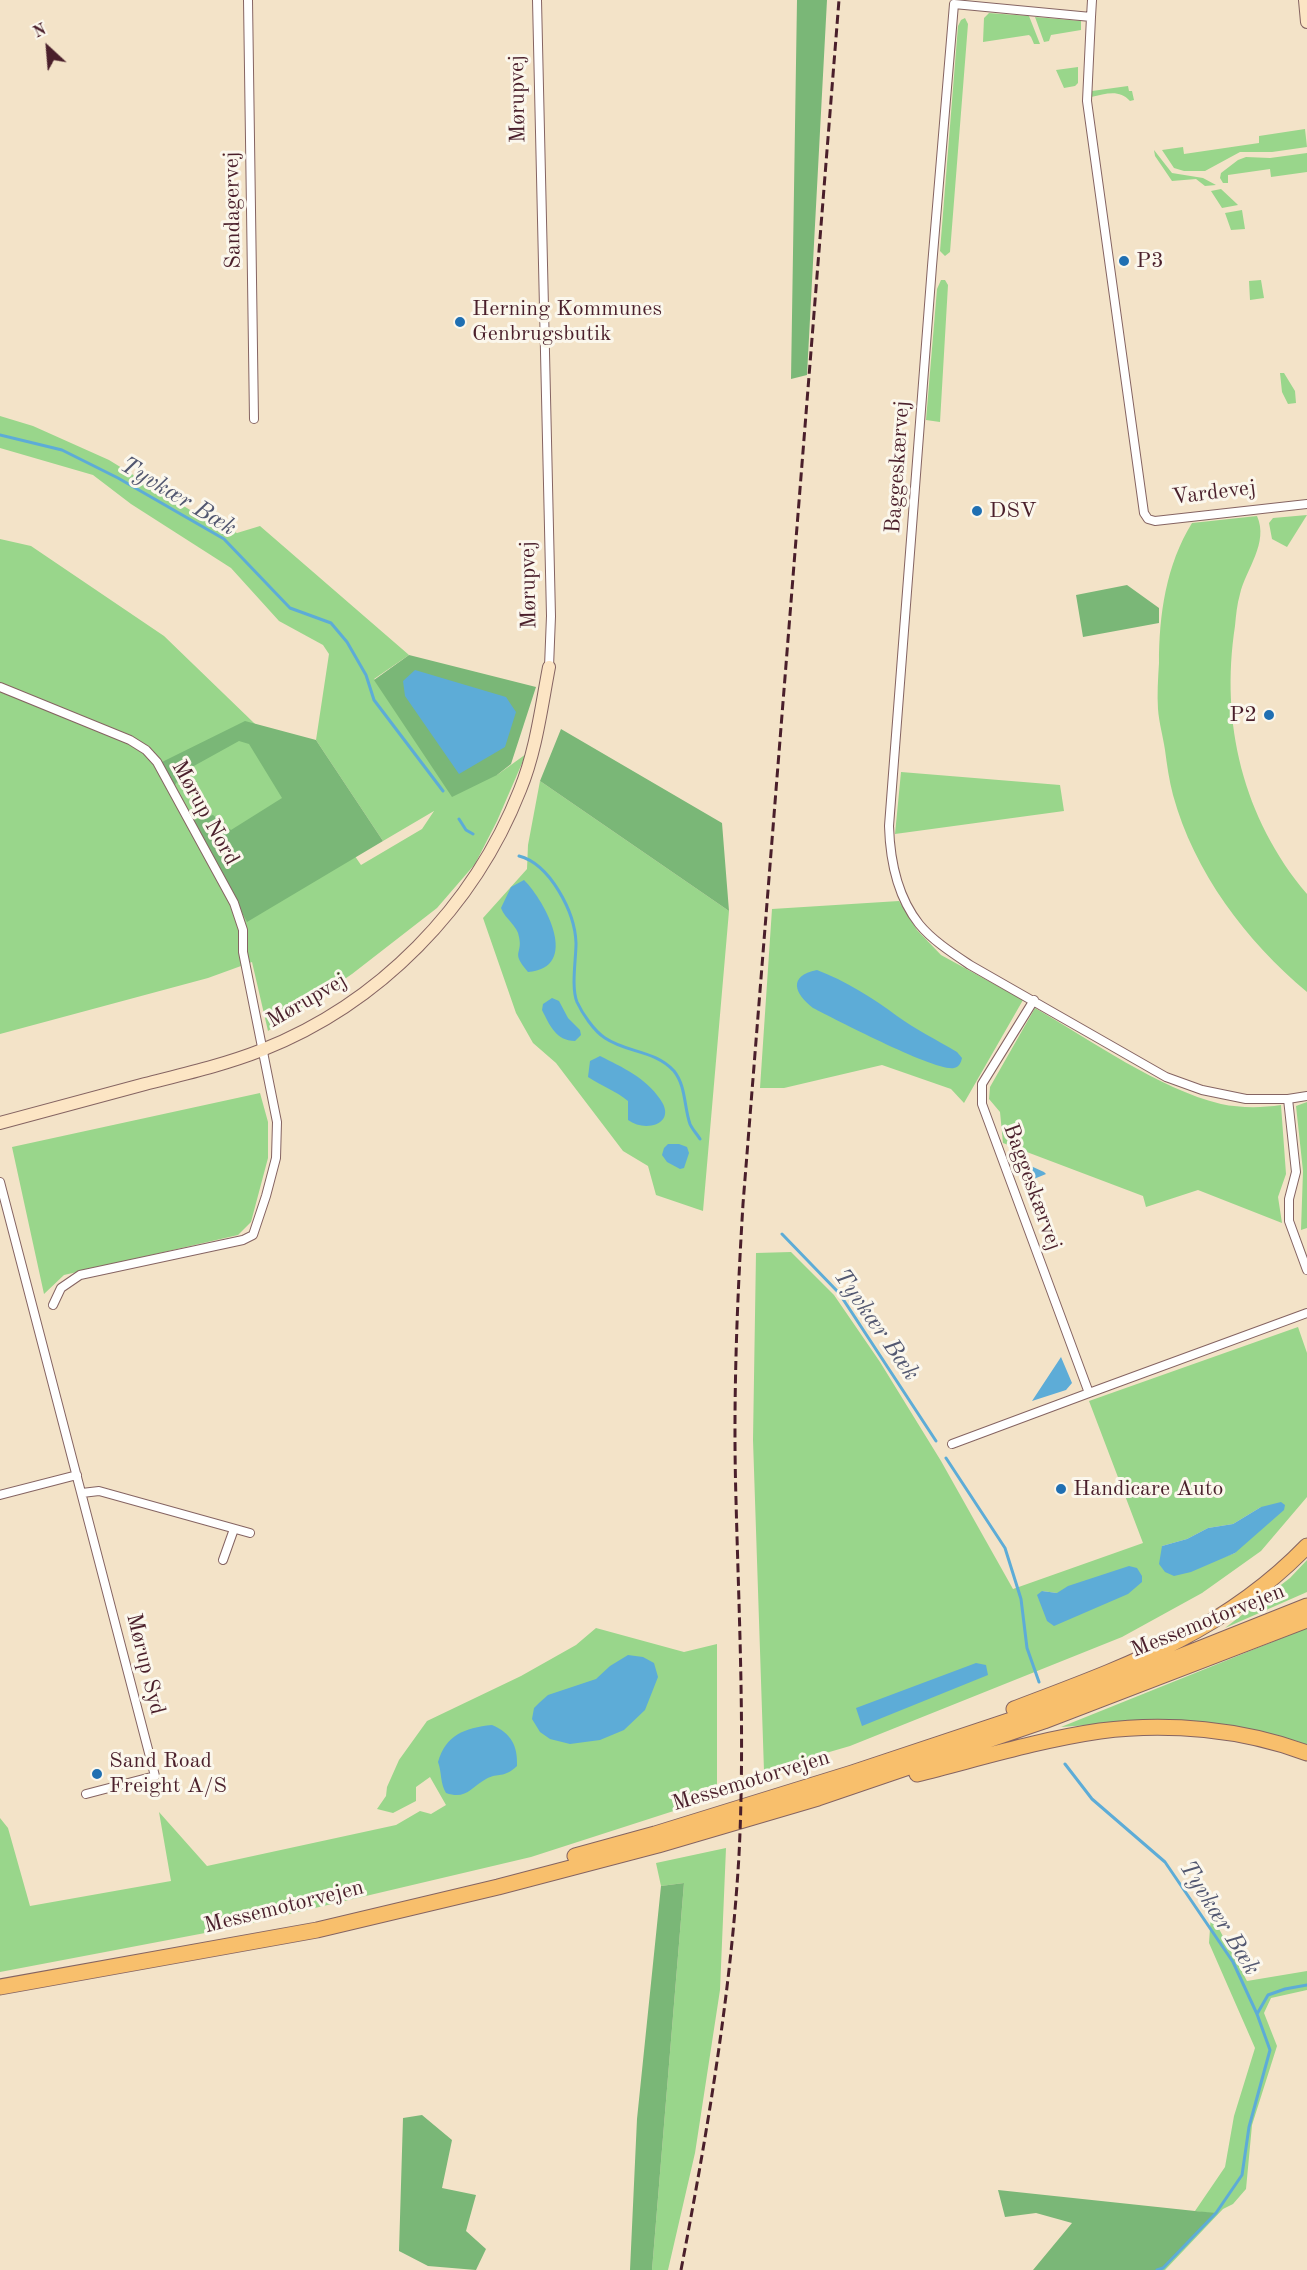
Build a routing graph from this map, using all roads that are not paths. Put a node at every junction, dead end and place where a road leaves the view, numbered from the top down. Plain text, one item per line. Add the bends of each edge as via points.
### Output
1 (248, 0) edge
2 (537, 0) edge
3 (1092, 0) edge
4 (1305, 0) edge
5 (1091, 17) junction
6 (1307, 22) edge
7 (254, 419) dead end
8 (1307, 504) edge
9 (549, 667) joint
10 (0, 687) edge
11 (1034, 1000) junction
12 (263, 1050) junction
13 (1307, 1096) edge
14 (1288, 1099) junction
15 (0, 1123) edge
16 (0, 1182) edge
17 (1307, 1270) edge
18 (53, 1305) dead end
19 (1307, 1313) edge
20 (1089, 1393) junction
21 (952, 1443) dead end
22 (77, 1475) junction
23 (82, 1493) junction
24 (0, 1495) edge
25 (234, 1529) junction
26 (250, 1533) dead end
27 (1307, 1546) edge
28 (223, 1560) dead end
29 (1307, 1606) edge
30 (1307, 1620) edge
31 (1307, 1753) edge
32 (852, 1773) junction
33 (86, 1794) dead end
34 (818, 1798) junction
35 (194, 1952) junction
36 (0, 1987) edge

1 - 7 street, Sandagervej
2 - 9 street, Mørupvej
3 - 5 street
4 - 6 street
5 - 8 street, Vardevej via 1086,87 1090,132 1142,508 1151,521
5 - 11 street, Baggeskærvej via 954,4 889,826 890,855 901,894 919,924 970,965
9 - 12 street, Mørupvej via 536,741 520,790 480,869 446,916 372,987 314,1025
10 - 12 street, Mørup Nord via 130,740 157,762 234,903 243,930 243,952
11 - 14 street, Baggeskærvej via 1166,1077 1246,1099
11 - 20 street, Baggeskærvej via 982,1084 982,1104
12 - 15 street, Mørupvej
12 - 18 street, Mørupvej via 277,1122 276,1158 253,1234 243,1240 80,1275 61,1288
13 - 14 street, Baggeskærvej
14 - 17 street via 1296,1172 1289,1199 1289,1221
16 - 22 street, Mørup Syd
19 - 20 street
20 - 21 street
22 - 23 street, Mørup Syd
22 - 24 street
23 - 25 street via 99,1491
23 - 33 street, Mørup Syd via 155,1776
25 - 26 street
25 - 28 street
27 - 32 highway via 1285,1570 1246,1600 1170,1646
29 - 32 highway, Messemotorvejen via 1071,1700
30 - 34 highway, Messemotorvejen via 1055,1717
31 - 34 highway via 1238,1735 1190,1728 1100,1731
32 - 35 highway, Messemotorvejen via 493,1879
34 - 35 highway, Messemotorvejen via 498,1887 317,1930
35 - 36 highway, Messemotorvejen

